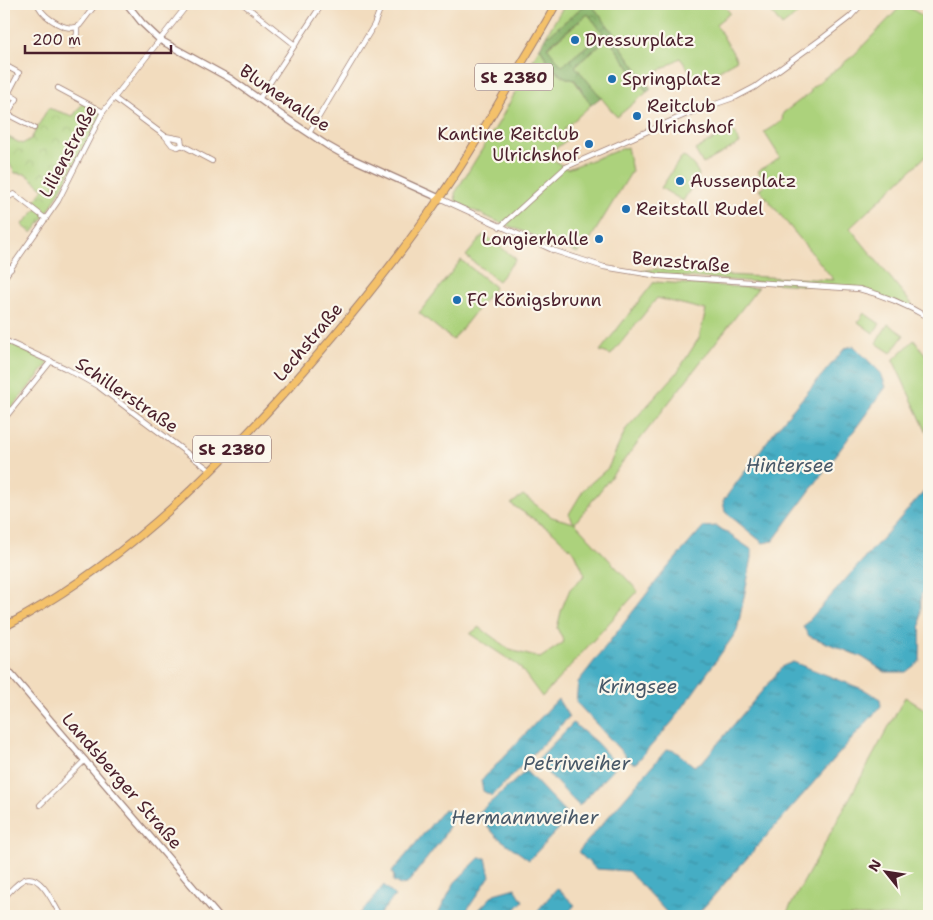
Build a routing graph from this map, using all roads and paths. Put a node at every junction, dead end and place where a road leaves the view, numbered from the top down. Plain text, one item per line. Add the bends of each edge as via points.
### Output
1 (40, 4) edge
2 (96, 4) edge
3 (127, 4) edge
4 (188, 4) edge
5 (243, 4) edge
6 (322, 4) edge
7 (382, 4) edge
8 (556, 4) edge
9 (862, 4) edge
10 (77, 27) junction
11 (160, 40) junction
12 (295, 45) junction
13 (72, 46) dead end
14 (6, 66) edge
15 (4, 76) edge
16 (58, 88) dead end
17 (6, 93) edge
18 (114, 98) junction
19 (259, 98) junction
20 (103, 112) junction
21 (7, 114) junction
22 (4, 120) edge
23 (34, 128) dead end
24 (309, 133) junction
25 (212, 161) dead end
26 (439, 198) junction
27 (4, 200) edge
28 (46, 219) junction
29 (500, 227) junction
30 (4, 264) edge
31 (11, 269) junction
32 (4, 278) edge
33 (929, 318) edge
34 (4, 340) edge
35 (51, 361) junction
36 (4, 419) edge
37 (211, 471) junction
38 (4, 627) edge
39 (4, 666) edge
40 (84, 760) junction
41 (40, 806) dead end
42 (4, 897) edge
43 (61, 916) edge
44 (218, 916) edge

1 - 10 street via 42,12 50,19
2 - 10 street
3 - 11 street, Blumenallee
4 - 11 street, Lilienstraße
5 - 12 street
6 - 12 street
7 - 24 street via 374,25
8 - 26 main road, Lechstraße / St 2380 via 471,150
9 - 29 street via 850,17 755,87 566,168
10 - 13 street
11 - 18 street, Lilienstraße
11 - 19 street, Blumenallee
12 - 19 street
14 - 15 street
14 - 17 street via 19,73
16 - 20 street
17 - 21 street via 17,99
18 - 20 street, Lilienstraße
18 - 25 street via 175,146 182,145
19 - 24 street, Blumenallee
20 - 28 street, Lilienstraße
21 - 22 street
21 - 23 street
24 - 26 street, Blumenallee via 344,156
26 - 29 street, Benzstraße
26 - 37 main road, Lechstraße / St 2380 via 336,333
27 - 28 street via 14,194
28 - 31 street, Lilienstraße
29 - 33 street, Benzstraße via 555,251 604,267 659,276 859,290 894,300
30 - 31 street
31 - 32 street, Lilienstraße
34 - 35 street, Schillerstraße
35 - 36 street, Schillerstraße
35 - 37 street, Schillerstraße via 115,398
37 - 38 main road, Lechstraße / St 2380 via 119,554
39 - 40 street, Landsberger Straße
40 - 41 street
40 - 44 street, Landsberger Straße
42 - 43 street via 21,881 32,878 42,885

